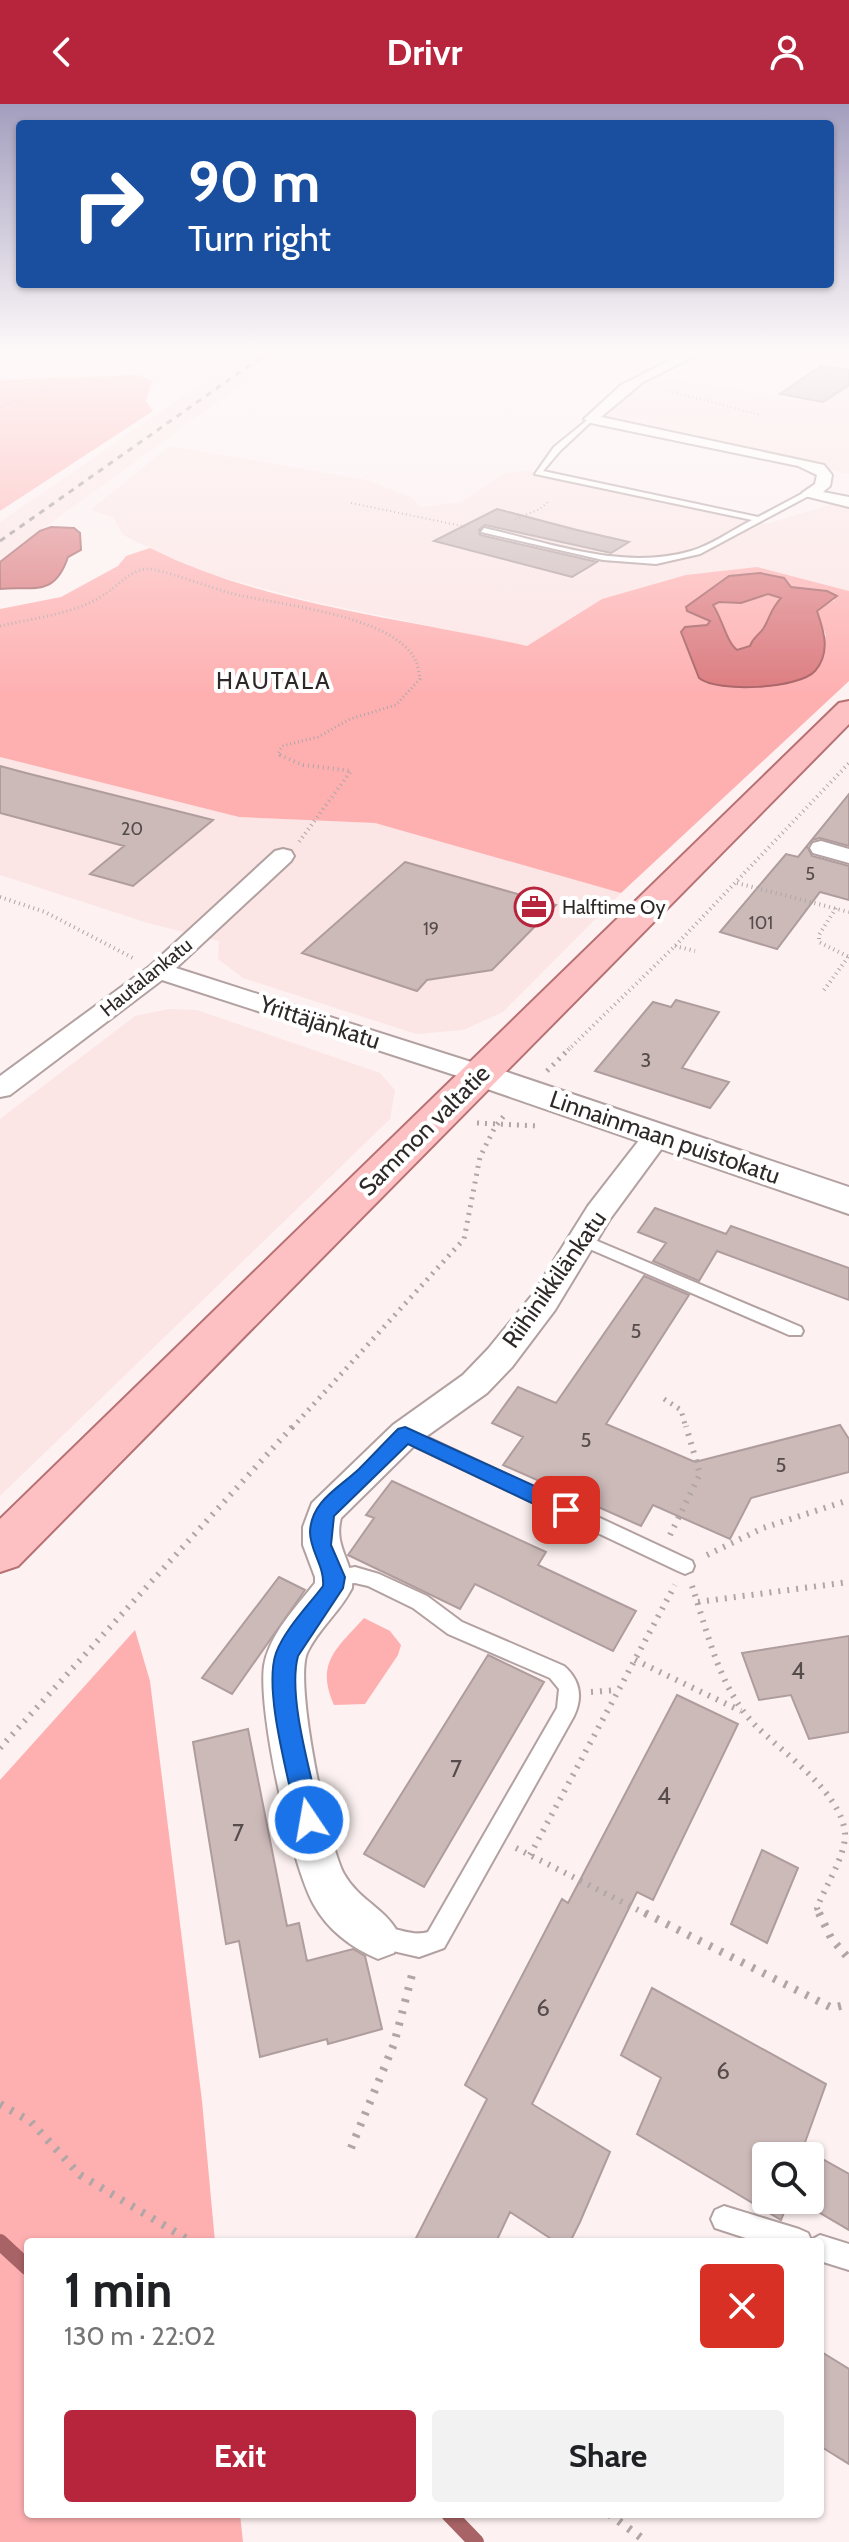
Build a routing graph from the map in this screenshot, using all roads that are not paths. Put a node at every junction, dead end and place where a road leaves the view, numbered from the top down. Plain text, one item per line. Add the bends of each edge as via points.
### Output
1 (542, 467) edge
2 (815, 467) edge
3 (810, 493) junction
4 (849, 502) edge
5 (757, 519) junction
6 (484, 530) road end
7 (849, 709) edge
8 (821, 848) dead end
9 (283, 856) road end
10 (849, 856) edge
11 (159, 971) junction
12 (480, 1074) junction
13 (0, 1089) edge
14 (657, 1136) junction
15 (849, 1201) edge
16 (583, 1240) junction
17 (795, 1331) dead end
18 (405, 1434) junction
19 (0, 1551) edge
20 (685, 1566) road end
21 (334, 1577) junction
22 (378, 1937) joint
23 (724, 2219) dead end
24 (786, 2238) edge
25 (824, 2249) edge
26 (849, 2257) edge

1 - 5 lane via 538,472
2 - 3 street via 825,475 822,486
3 - 4 street
3 - 5 lane
5 - 6 lane via 697,552 656,562 603,558
7 - 12 main road, Sammon valtatie
8 - 10 street
9 - 11 street, Hautalankatu
11 - 12 street, Yrittäjänkatu
11 - 13 street, Hautalankatu
12 - 14 street, Linnainmaan puistokatu
12 - 19 main road, Sammon valtatie
14 - 15 street, Linnainmaan puistokatu
14 - 16 street, Riihinikkilänkatu
16 - 17 lane
16 - 18 street, Riihinikkilänkatu via 500,1358 475,1384
18 - 20 lane
18 - 21 street, Riihinikkilänkatu via 325,1513 321,1545
21 - 22 street via 333,1588 287,1652 283,1688 325,1880 354,1920
21 - 22 lane via 372,1579 420,1602 455,1628 531,1659 571,1688 567,1710 436,1940 419,1946
23 - 24 lane
25 - 26 lane

